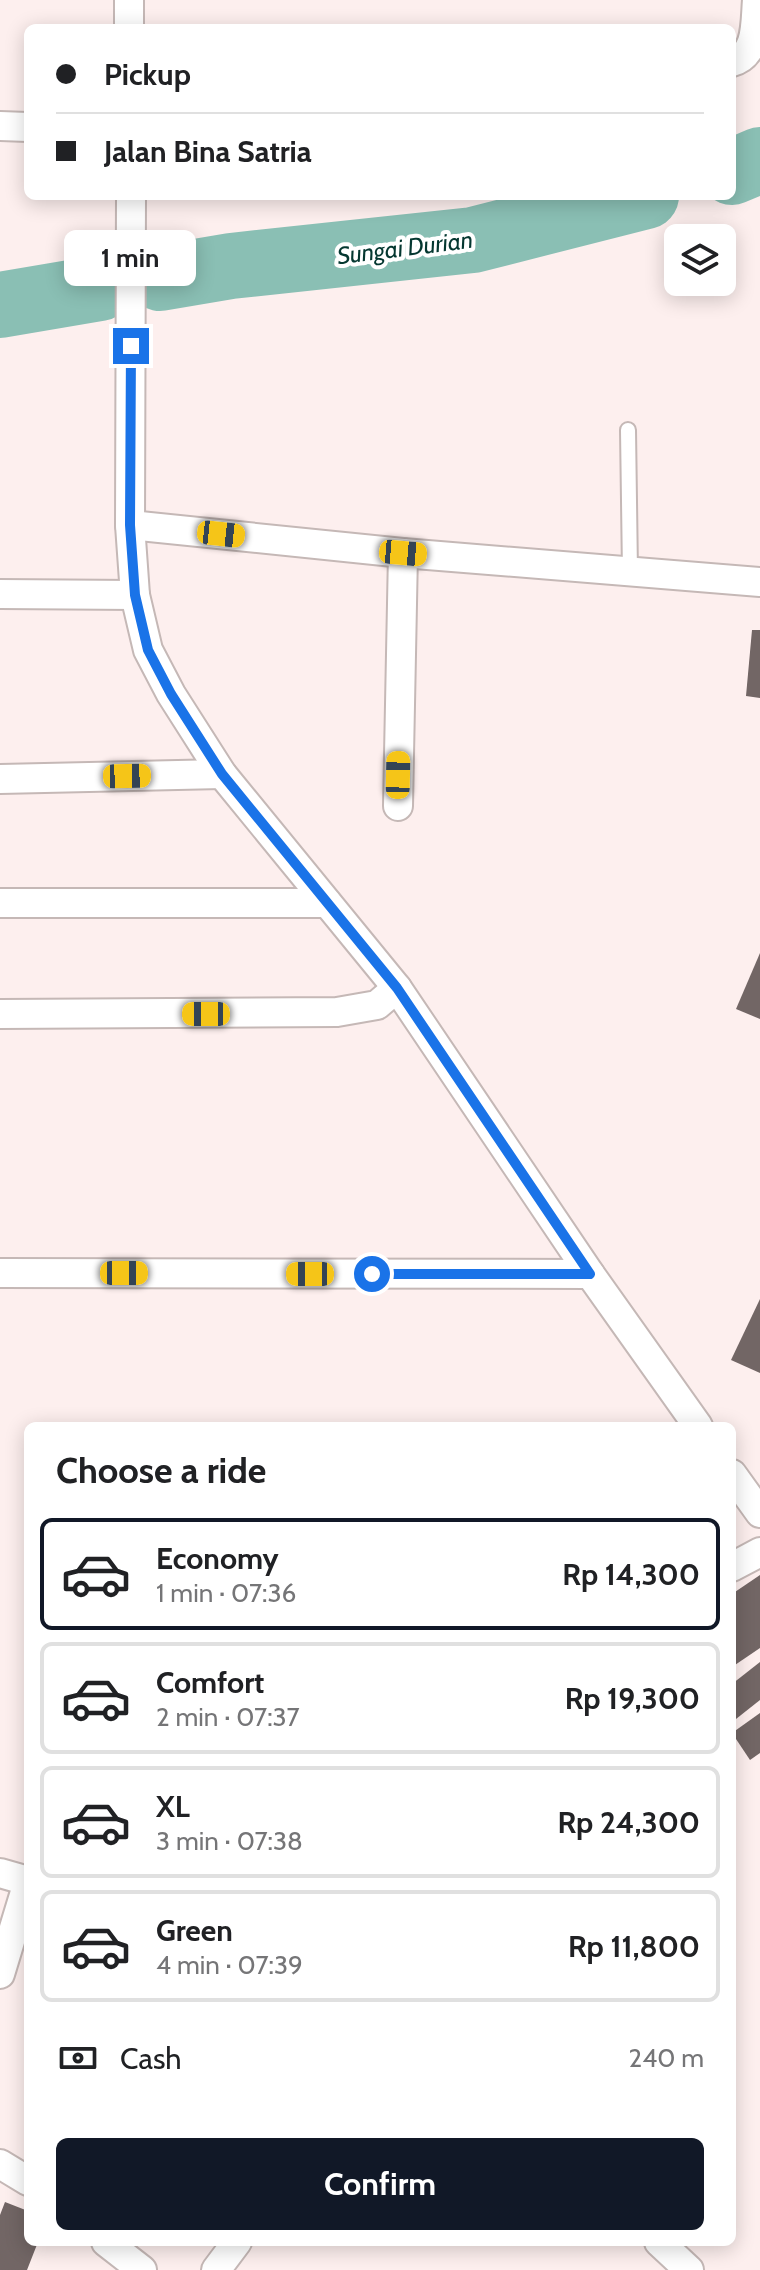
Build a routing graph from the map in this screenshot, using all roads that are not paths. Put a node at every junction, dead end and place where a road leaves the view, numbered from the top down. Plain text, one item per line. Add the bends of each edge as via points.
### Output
1 (129, 0) edge
2 (757, 0) edge
3 (129, 24) edge
4 (736, 60) edge
5 (0, 126) edge
6 (24, 127) edge
7 (131, 200) edge
8 (628, 430) dead end
9 (130, 525) junction
10 (403, 553) junction
11 (630, 572) junction
12 (760, 582) edge
13 (0, 594) edge
14 (135, 595) junction
15 (222, 774) junction
16 (0, 779) edge
17 (398, 806) dead end
18 (0, 903) edge
19 (327, 903) junction
20 (397, 988) junction
21 (0, 1014) edge
22 (0, 1273) edge
23 (590, 1274) junction
24 (695, 1422) edge
25 (736, 1480) edge
26 (760, 1513) edge
27 (760, 1552) edge
28 (736, 1565) edge
29 (0, 1873) edge
30 (24, 1881) edge
31 (24, 1895) edge
32 (0, 1974) edge
33 (0, 2164) edge
34 (24, 2179) edge
35 (111, 2246) edge
36 (234, 2246) edge
37 (663, 2246) edge
38 (142, 2270) edge
39 (216, 2270) edge
40 (689, 2270) edge

1 - 3 street
2 - 4 street via 754,38 748,52
5 - 6 street
7 - 9 street
8 - 11 lane
9 - 10 street
9 - 14 street
10 - 11 street
10 - 17 street
11 - 12 street
13 - 14 street
14 - 15 street via 148,650
15 - 16 street
15 - 19 street
18 - 19 street
19 - 20 street
20 - 21 street via 377,1005 337,1012
20 - 23 street
22 - 23 street
23 - 24 street
25 - 26 street
27 - 28 street
29 - 30 street
31 - 32 street
33 - 34 street
35 - 38 street
36 - 39 street
37 - 40 street

